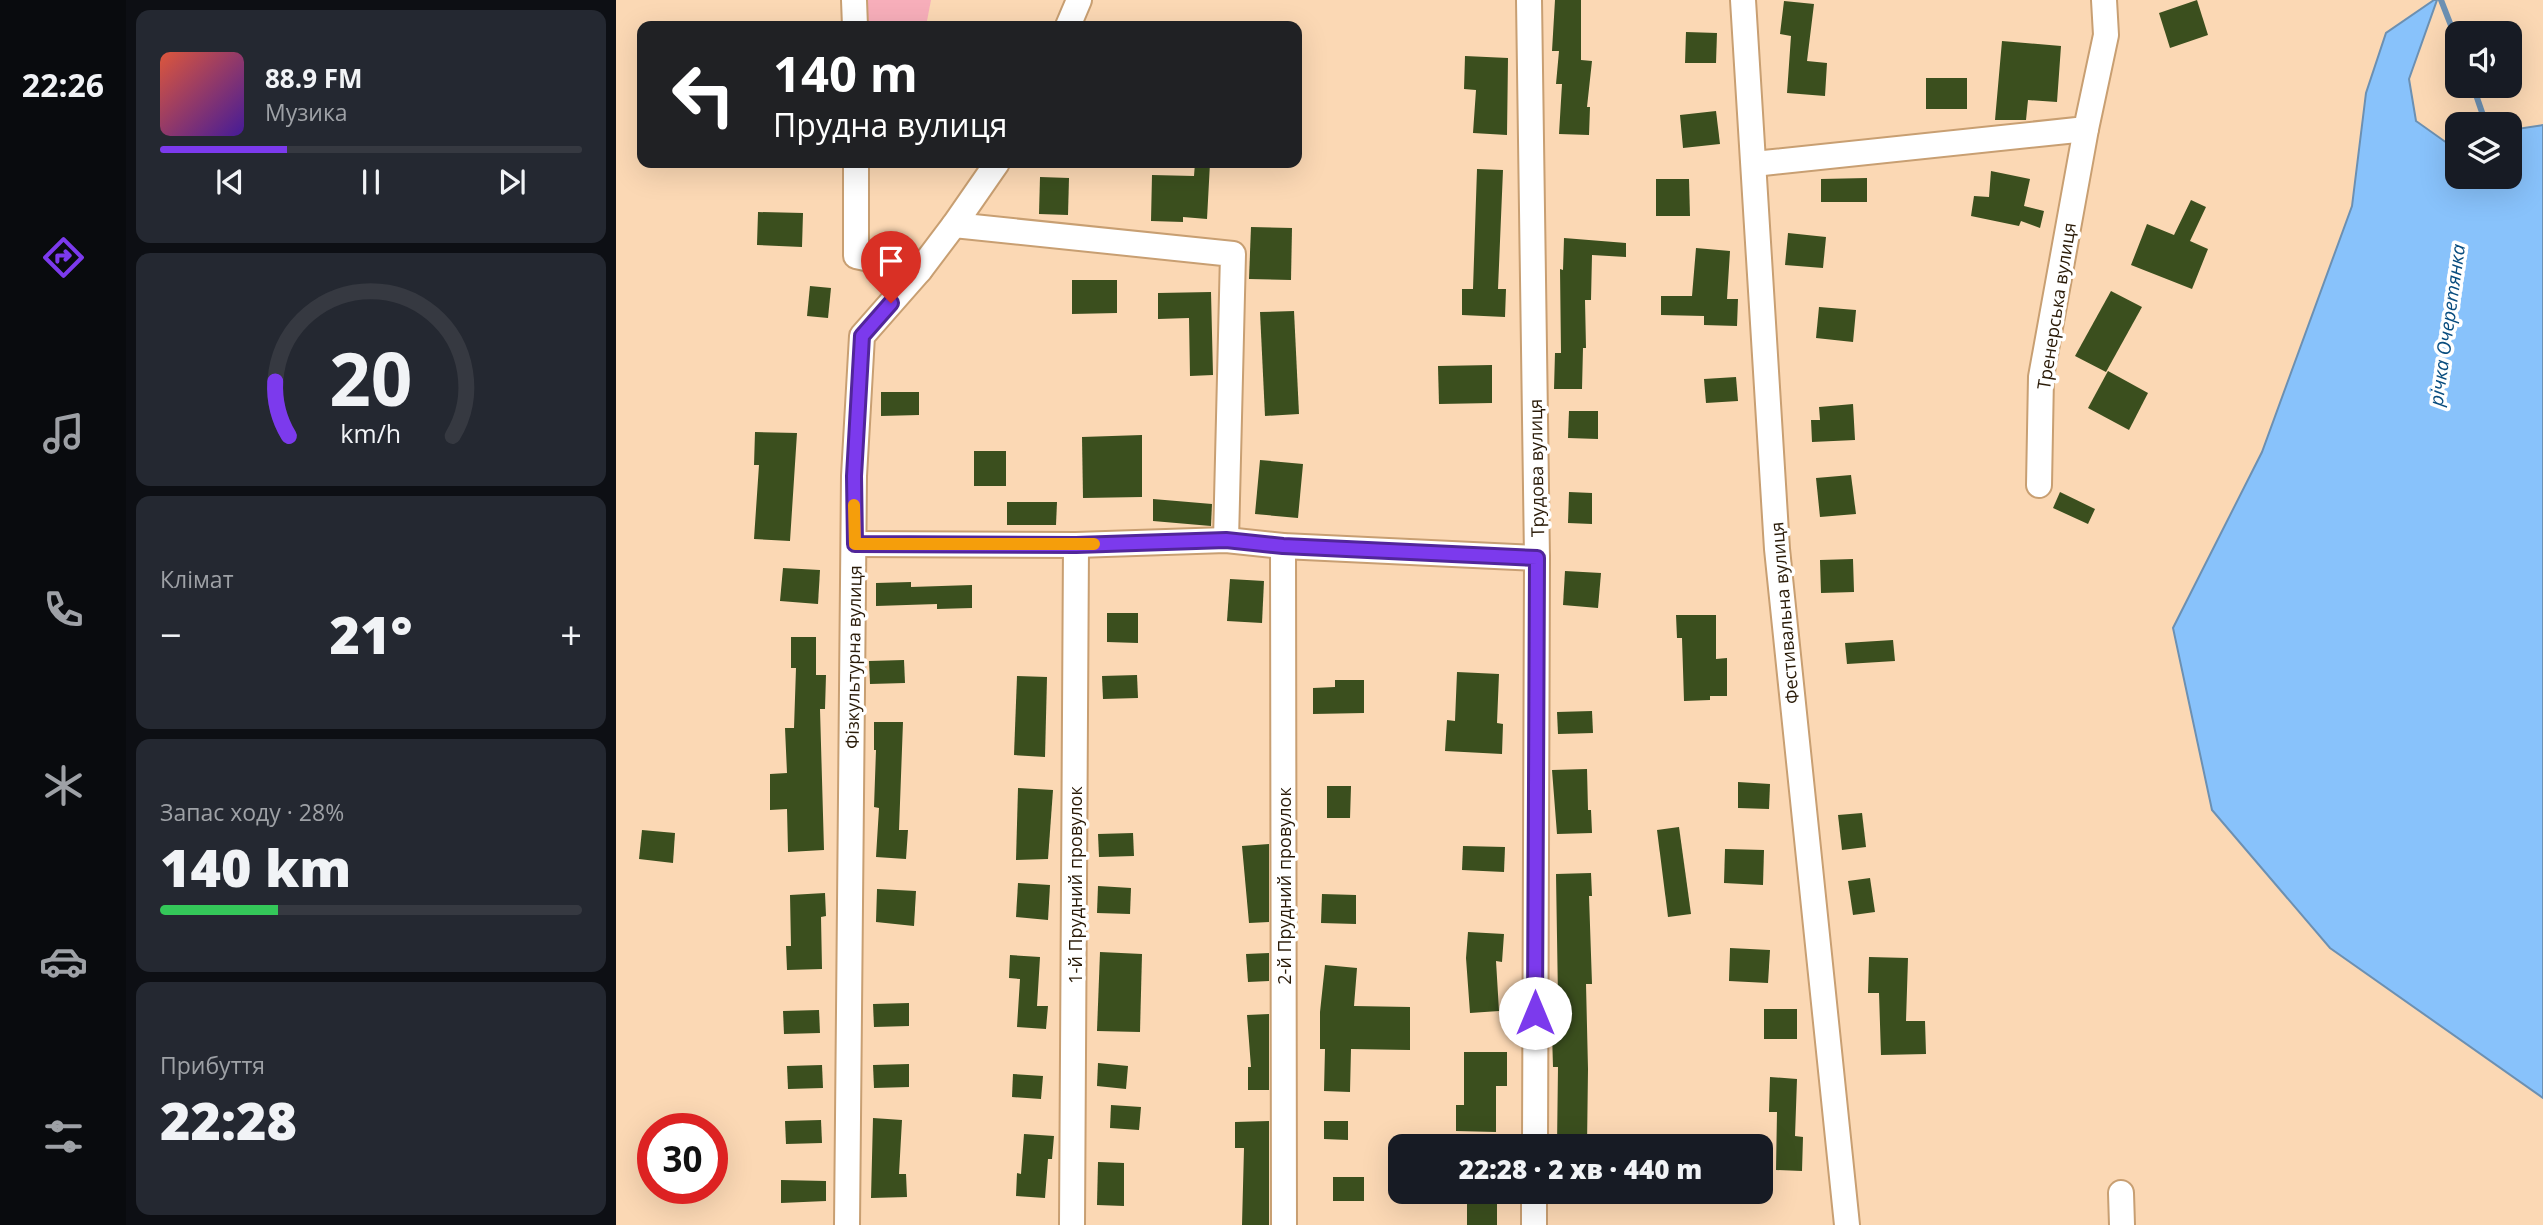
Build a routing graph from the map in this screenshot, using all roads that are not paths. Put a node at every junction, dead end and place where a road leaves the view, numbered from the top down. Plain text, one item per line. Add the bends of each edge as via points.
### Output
1 (854, 0) edge
2 (1079, 0) edge
3 (1529, 0) edge
4 (1743, 0) edge
5 (2104, 0) edge
6 (855, 21) edge
7 (1070, 21) edge
8 (2086, 129) junction
9 (1754, 164) junction
10 (856, 168) edge
11 (994, 168) edge
12 (954, 225) junction
13 (920, 270) junction
14 (2039, 485) dead end
15 (1226, 540) junction
16 (855, 544) junction
17 (1076, 545) junction
18 (1283, 546) junction
19 (1537, 558) junction
20 (1535, 1134) edge
21 (2121, 1193) dead end
22 (1534, 1204) edge
23 (847, 1225) edge
24 (1072, 1225) edge
25 (1284, 1225) edge
26 (1534, 1225) edge
27 (1847, 1225) edge
28 (2122, 1225) edge

1 - 6 street
2 - 7 street
3 - 19 street, Трудова вулиця
4 - 9 street, Фестивальна вулиця
5 - 8 street, Тренерська вулиця via 2106,35
8 - 9 street
8 - 14 street, Тренерська вулиця via 2041,377
9 - 27 street, Фестивальна вулиця via 1777,549
10 - 13 street via 856,256
11 - 12 street, Фізкультурна вулиця
12 - 13 street, Фізкультурна вулиця
12 - 15 street via 1233,254
13 - 16 street, Фізкультурна вулиця via 862,336
15 - 17 street
15 - 18 street
16 - 17 street
16 - 23 street, Фізкультурна вулиця
17 - 24 street, 1-й Прудний провулок
18 - 19 street
18 - 25 street, 2-й Прудний провулок
19 - 20 street, Трудова вулиця
21 - 28 street
22 - 26 street

